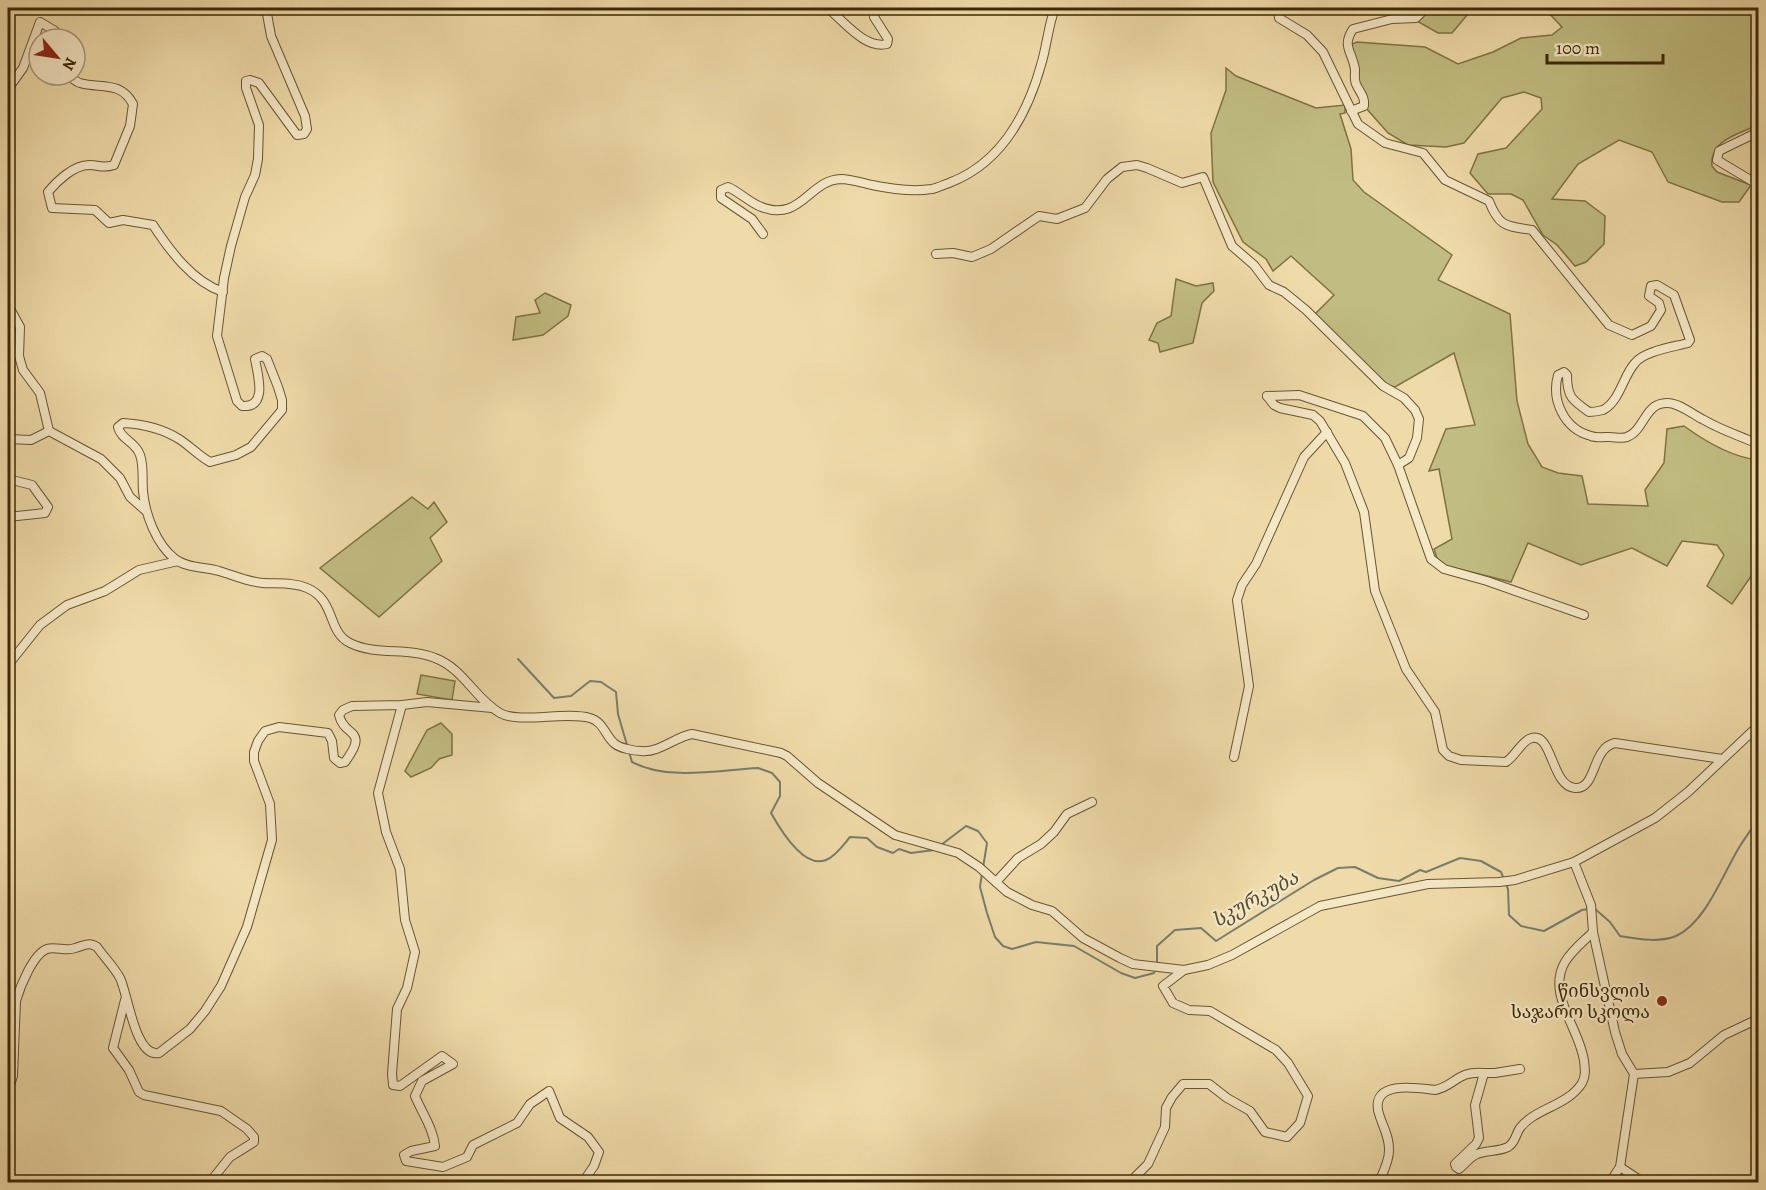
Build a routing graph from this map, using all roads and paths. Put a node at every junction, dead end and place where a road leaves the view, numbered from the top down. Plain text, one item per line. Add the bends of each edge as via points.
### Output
1 (266, 8) edge
2 (829, 8) edge
3 (873, 8) edge
4 (1055, 8) edge
5 (1278, 8) edge
6 (1422, 8) edge
7 (38, 27) edge
8 (48, 27) edge
9 (27, 57) edge
10 (87, 84) edge
11 (8, 89) edge
12 (1351, 111) junction
13 (1758, 132) edge
14 (1758, 182) edge
15 (763, 234) dead end
16 (936, 254) dead end
17 (223, 292) junction
18 (8, 305) edge
19 (49, 431) junction
20 (1327, 432) junction
21 (8, 439) edge
22 (1758, 444) edge
23 (1398, 465) junction
24 (8, 479) edge
25 (146, 511) junction
26 (8, 517) edge
27 (178, 561) junction
28 (1584, 615) dead end
29 (8, 665) edge
30 (402, 705) junction
31 (492, 708) junction
32 (1758, 726) edge
33 (1234, 757) dead end
34 (1722, 759) junction
35 (1092, 802) dead end
36 (1574, 861) junction
37 (996, 882) junction
38 (1593, 932) junction
39 (1184, 970) junction
40 (126, 998) junction
41 (1758, 1019) edge
42 (1520, 1069) dead end
43 (1484, 1073) junction
44 (1634, 1074) junction
45 (8, 1091) edge
46 (1620, 1167) junction
47 (1134, 1178) dead end
48 (210, 1182) edge
49 (587, 1182) edge
50 (1379, 1182) edge
51 (1610, 1182) edge
52 (1643, 1182) edge

1 - 17 street via 271,36 307,129 297,135 258,83 246,81 259,125 258,159 231,246
2 - 3 street via 859,37 887,44
4 - 15 street via 1042,65 1021,117 995,154 960,179 933,189 906,190 832,180 821,184 792,209 760,206 728,187 721,190 721,198 752,219
5 - 12 street via 1279,18 1307,35 1323,52
6 - 12 street via 1416,18 1392,19 1353,29 1347,45 1355,82 1365,99 1364,106
7 - 8 street via 40,22
9 - 11 street
10 - 17 street via 121,92 133,104 130,126 114,165 88,165 60,177 48,192 52,208 95,210 109,223 123,220 153,225 167,247 207,286
12 - 22 street via 1358,124 1385,143 1423,153 1445,180 1489,201 1495,216 1507,226 1532,230 1609,325 1632,335 1651,326 1660,310 1659,303 1649,296 1651,286 1674,296 1690,340 1688,344 1653,352 1635,362 1624,384 1603,410 1589,412 1572,400 1567,375 1558,375 1556,401 1570,425 1590,436 1626,438 1652,407 1667,403
13 - 14 street via 1719,151 1717,160
16 - 23 street via 972,257 991,249 1039,216 1057,219 1085,208 1107,178 1122,166 1137,165 1182,183 1203,177 1232,246 1269,285 1306,310 1383,386 1415,410 1419,419 1417,438 1409,458
17 - 25 street via 217,336 237,401 250,407 256,403 260,393 255,359 262,356 267,359 278,387 282,410 251,447 210,462 168,434 146,426 120,425 120,433 141,457
18 - 19 street via 20,327 19,356 23,370 39,393
19 - 21 street via 31,440
19 - 25 street via 101,459
20 - 23 street via 1313,415 1280,408 1267,396 1299,395 1363,416 1385,438
20 - 33 street via 1304,457 1256,564 1238,594 1248,686
20 - 34 street via 1345,463 1364,512 1375,591 1406,669 1435,712 1440,744 1449,756 1506,762 1523,743 1540,739 1547,746 1556,772 1573,789 1588,782 1601,751 1615,743
23 - 28 street via 1431,559 1444,569
24 - 26 street via 32,485 48,507 45,513
25 - 27 street via 161,543
27 - 29 street via 139,570 105,591 66,605 40,625
27 - 31 street via 254,582 280,582 316,592 330,609 337,632 348,642 435,658 460,673
30 - 31 street via 428,702
30 - 40 street via 352,706 343,710 339,719 356,736 357,743 345,762 340,763 334,758 328,733 279,727 265,731 258,741 254,761 270,804 272,840 247,927 221,986 198,1021 169,1046 152,1054 144,1048
30 - 49 street via 378,793 386,832 400,869 405,920 415,952 398,1009 393,1085 400,1086 442,1056 453,1064 422,1082 415,1096 434,1133 435,1146 411,1151 404,1155 406,1161 443,1167 468,1157 474,1145 518,1123 530,1104 549,1091 560,1118 588,1137 599,1152
31 - 37 street via 515,717 591,718 615,744 643,752 692,734 781,753 895,835 958,853
32 - 34 street
34 - 36 street via 1655,818
35 - 37 street via 1067,814 1048,838 1018,858
36 - 38 street via 1592,909
36 - 39 street via 1515,880 1428,884 1320,906 1232,955
37 - 39 street via 1032,905 1052,911 1083,938 1132,964
38 - 43 street via 1564,963 1559,984 1562,1004 1583,1053 1584,1081 1578,1090 1519,1129 1512,1144 1476,1155 1459,1169 1455,1164 1479,1138 1475,1105
38 - 44 street via 1615,1032
39 - 47 street via 1163,986 1173,1004 1210,1011 1276,1050 1308,1096 1300,1123 1287,1137 1265,1132 1250,1111 1209,1084 1183,1084 1166,1108 1165,1127 1148,1164
40 - 45 street via 118,975 93,944 42,952 20,986 16,1001 13,1076
40 - 48 street via 113,1048 139,1092 221,1111 254,1137 254,1142 230,1157
41 - 44 street via 1724,1035 1690,1063 1668,1072
42 - 43 street
43 - 50 street via 1470,1072 1435,1090 1399,1087 1380,1098 1378,1109 1388,1135 1389,1151
44 - 46 street
46 - 51 street
46 - 52 street

